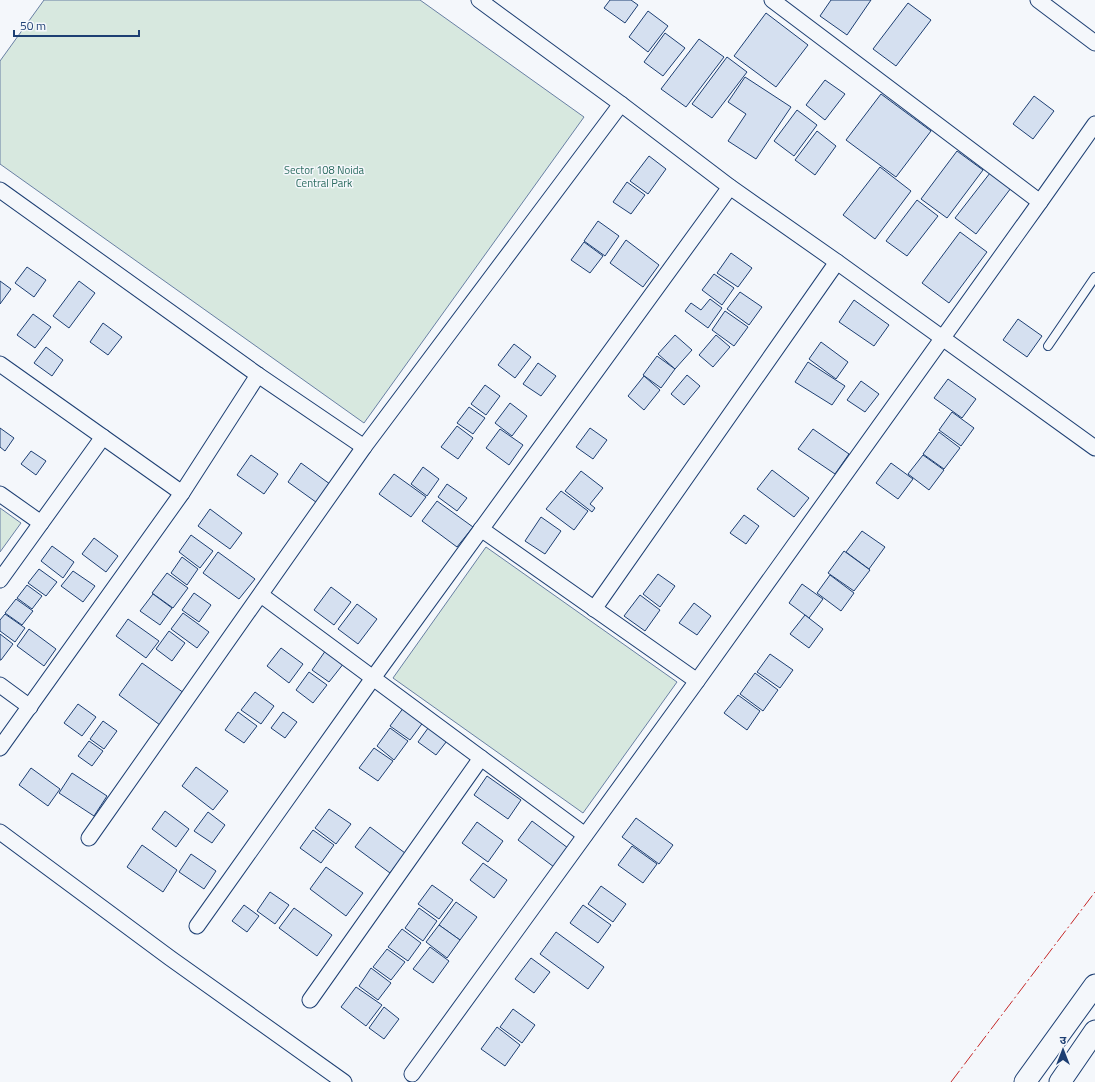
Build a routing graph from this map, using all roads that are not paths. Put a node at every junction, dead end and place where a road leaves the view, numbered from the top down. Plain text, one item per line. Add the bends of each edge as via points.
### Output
1 (479, 0) edge
2 (773, 0) edge
3 (1038, 0) edge
4 (1095, 43) edge
5 (621, 104) junction
6 (1095, 124) edge
7 (730, 186) junction
8 (0, 190) edge
9 (1040, 202) junction
10 (837, 262) junction
11 (1095, 277) edge
12 (943, 338) junction
13 (1048, 346) dead end
14 (0, 364) edge
15 (258, 375) junction
16 (103, 437) junction
17 (364, 447) junction
18 (1095, 448) edge
19 (182, 493) junction
20 (0, 494) edge
21 (41, 523) junction
22 (481, 529) junction
23 (0, 580) edge
24 (261, 595) junction
25 (594, 609) junction
26 (373, 678) junction
27 (697, 681) junction
28 (0, 685) edge
29 (30, 707) junction
30 (0, 748) edge
31 (481, 758) junction
32 (0, 832) edge
33 (585, 835) junction
34 (89, 838) dead end
35 (197, 926) dead end
36 (1095, 985) edge
37 (310, 1000) dead end
38 (1095, 1031) edge
39 (412, 1074) dead end
40 (344, 1082) edge
41 (1025, 1082) edge
42 (1060, 1082) edge

1 - 5 street
2 - 9 street
3 - 4 street
5 - 7 street
5 - 17 street
6 - 9 street
7 - 10 street
7 - 22 street
8 - 15 street
9 - 12 street
10 - 12 street
10 - 25 street
11 - 13 lane
12 - 18 street
12 - 27 street
14 - 16 street
15 - 17 street
15 - 19 street
16 - 19 street
16 - 21 street
17 - 24 street
19 - 29 street
20 - 21 street
21 - 23 street
22 - 25 street
22 - 26 street
24 - 26 street
24 - 34 street
25 - 27 street
26 - 31 street
26 - 35 street
27 - 33 street
28 - 29 street
29 - 30 street
31 - 33 street
31 - 37 street
32 - 40 street
33 - 39 street
36 - 41 main road
38 - 42 main road

